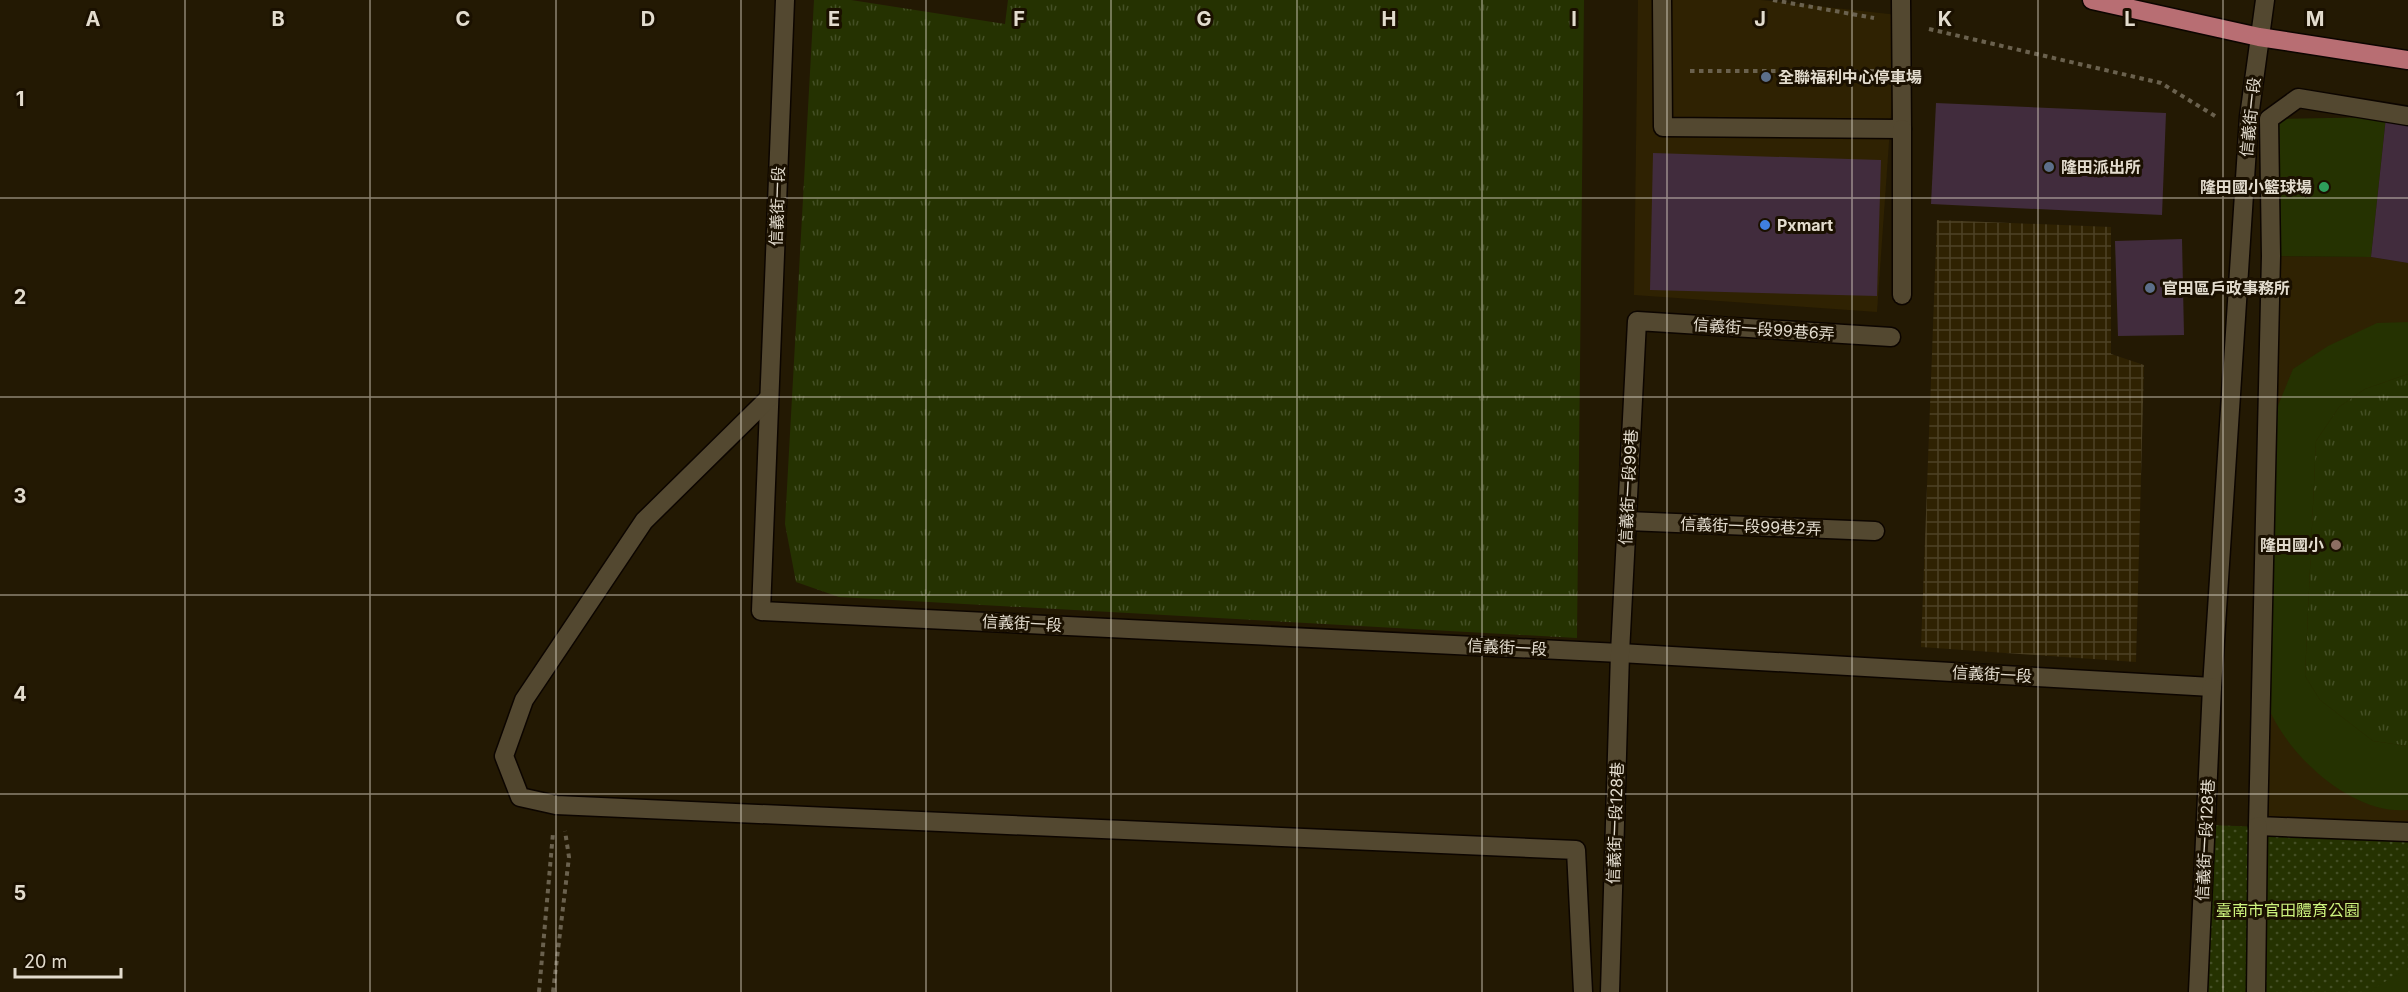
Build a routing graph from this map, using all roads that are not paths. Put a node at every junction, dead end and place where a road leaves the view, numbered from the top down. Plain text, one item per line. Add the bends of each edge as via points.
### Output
1 (785, 0) edge
2 (1662, 0) edge
3 (1901, 0) edge
4 (2092, 0) edge
5 (2265, 0) edge
6 (2259, 37) junction
7 (2408, 60) edge
8 (2408, 116) edge
9 (1902, 129) junction
10 (1902, 295) dead end
11 (1637, 321) joint
12 (1891, 337) dead end
13 (769, 398) junction
14 (1627, 521) junction
15 (1875, 531) dead end
16 (1620, 653) junction
17 (2212, 687) junction
18 (2258, 826) junction
19 (2408, 832) edge
20 (1583, 992) edge
21 (1610, 992) edge
22 (2198, 992) edge
23 (2256, 992) edge

1 - 13 street, 信義街一段
2 - 9 street via 1663,127
3 - 9 street
4 - 6 main road
5 - 6 street, 信義街一段
6 - 7 main road
6 - 17 street, 信義街一段 via 2249,117
8 - 18 street via 2298,98 2269,118 2271,256
9 - 10 street
11 - 12 street, 信義街一段99巷6弄
11 - 14 street, 信義街一段99巷
13 - 16 street, 信義街一段 via 761,611
13 - 20 street via 644,521 524,700 504,756 520,797 556,805 1576,850
14 - 15 street, 信義街一段99巷2弄
14 - 16 street, 信義街一段99巷
16 - 17 street, 信義街一段
16 - 21 street, 信義街一段128巷
17 - 22 street, 信義街一段128巷
18 - 19 street
18 - 23 street

